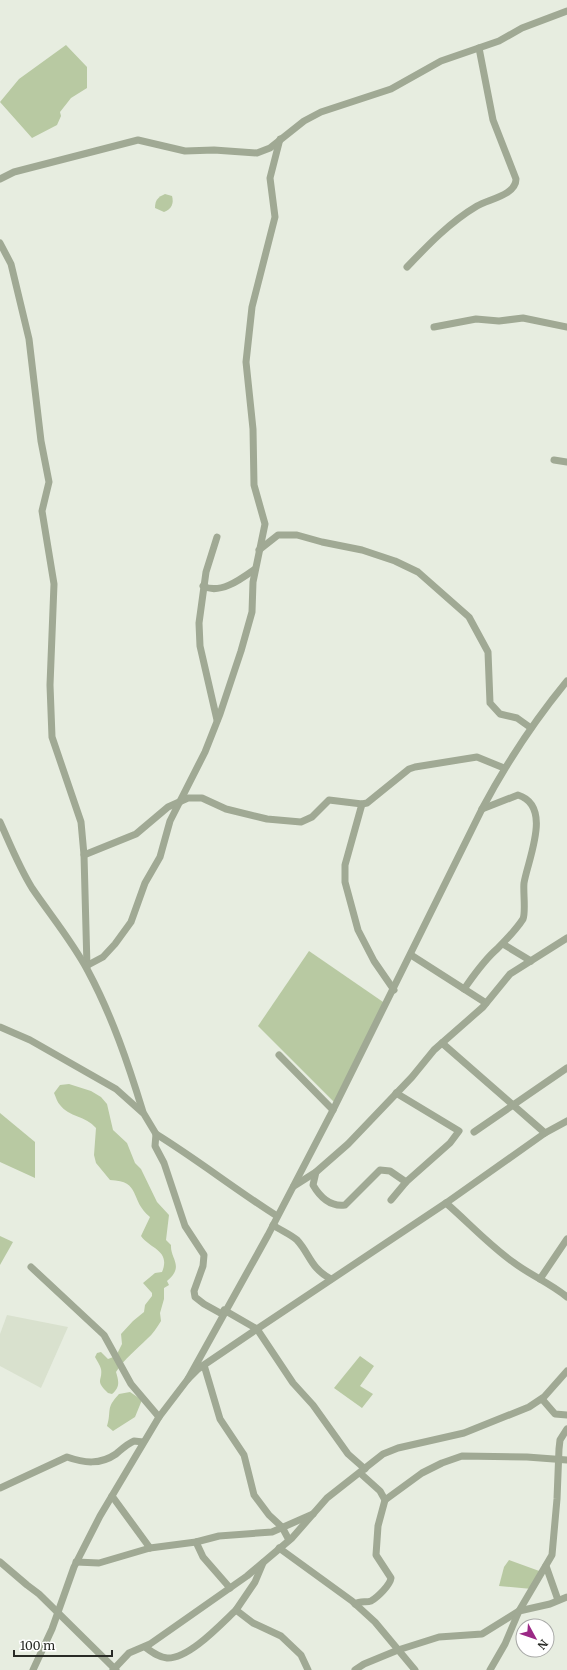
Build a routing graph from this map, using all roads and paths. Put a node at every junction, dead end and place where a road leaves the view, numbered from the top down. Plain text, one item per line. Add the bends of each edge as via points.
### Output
1 (567, 11) edge
2 (479, 48) junction
3 (280, 139) junction
4 (0, 179) edge
5 (0, 243) edge
6 (407, 267) dead end
7 (434, 327) dead end
8 (567, 327) edge
9 (554, 460) dead end
10 (567, 462) edge
11 (217, 537) dead end
12 (259, 550) junction
13 (255, 570) junction
14 (203, 586) junction
15 (567, 681) edge
16 (217, 720) junction
17 (531, 728) junction
18 (504, 768) junction
19 (179, 802) junction
20 (362, 804) junction
21 (482, 809) junction
22 (0, 822) edge
23 (84, 855) junction
24 (567, 938) edge
25 (504, 944) junction
26 (411, 955) junction
27 (531, 962) junction
28 (87, 967) junction
29 (464, 989) junction
30 (394, 990) junction
31 (486, 1004) junction
32 (0, 1027) edge
33 (442, 1043) junction
34 (279, 1055) dead end
35 (567, 1068) edge
36 (396, 1093) junction
37 (514, 1104) junction
38 (334, 1110) junction
39 (144, 1114) junction
40 (567, 1121) edge
41 (474, 1132) dead end
42 (545, 1133) junction
43 (156, 1134) junction
44 (316, 1172) junction
45 (406, 1182) junction
46 (293, 1186) junction
47 (391, 1200) dead end
48 (446, 1204) junction
49 (277, 1216) junction
50 (273, 1225) junction
51 (567, 1239) edge
52 (31, 1266) dead end
53 (331, 1279) junction
54 (540, 1279) junction
55 (567, 1297) edge
56 (223, 1312) junction
57 (256, 1329) junction
58 (204, 1365) junction
59 (567, 1371) edge
60 (188, 1379) junction
61 (542, 1399) junction
62 (567, 1415) edge
63 (159, 1417) junction
64 (567, 1429) edge
65 (143, 1442) junction
66 (559, 1459) junction
67 (567, 1460) edge
68 (362, 1471) junction
69 (0, 1488) edge
70 (112, 1496) junction
71 (385, 1500) junction
72 (313, 1514) junction
73 (282, 1527) junction
74 (289, 1540) junction
75 (196, 1542) junction
76 (150, 1548) junction
77 (279, 1548) junction
78 (264, 1561) junction
79 (0, 1562) edge
80 (76, 1562) junction
81 (546, 1566) junction
82 (230, 1588) junction
83 (567, 1597) edge
84 (558, 1600) junction
85 (355, 1604) junction
86 (236, 1610) junction
87 (519, 1610) junction
88 (58, 1612) junction
89 (145, 1646) junction
90 (398, 1650) junction
91 (115, 1669) edge
92 (33, 1670) edge
93 (308, 1670) edge
94 (355, 1670) edge
95 (415, 1670) edge
96 (490, 1670) edge

1 - 2 street
2 - 3 street via 441,61 391,89 321,112
2 - 6 street via 492,120 516,184 510,191 477,206 454,222
3 - 4 street via 265,151 249,154 214,150 185,151 149,142 129,141 14,172
3 - 12 street via 270,178 274,217 252,307 246,362 253,429 254,485 265,524
5 - 23 street via 11,264 29,340 41,442 49,482 42,511 54,584 50,685 52,737 81,822
7 - 8 street via 476,319 499,321 523,318
9 - 10 street
11 - 14 street
12 - 13 street
12 - 17 street via 278,535 297,535 362,550 418,572 469,617 473,624 488,652 490,703 500,714 517,718
13 - 14 street via 222,588 211,590
13 - 16 street via 252,612
14 - 16 street via 199,623 200,646
15 - 17 street
16 - 19 street via 205,752
17 - 18 street
18 - 20 street via 477,757 415,767 409,769 374,799
18 - 21 street
19 - 20 street via 196,797 267,819 301,822 312,817 329,800
19 - 23 street via 163,810 136,834
19 - 28 street via 170,821 160,857 144,883 128,927 104,957
20 - 30 street via 345,865 346,882 358,930 374,961
21 - 25 street via 518,796 530,802 536,813 533,848 524,884 523,918
21 - 26 street
22 - 28 street via 22,870
23 - 28 street
24 - 27 street
25 - 27 street
25 - 29 street via 476,971
26 - 29 street
26 - 30 street
27 - 31 street via 510,974
28 - 39 street via 127,1060
29 - 31 street
30 - 38 street
31 - 33 street
32 - 39 street via 30,1040 116,1089
33 - 36 street
33 - 37 street
34 - 38 street
35 - 37 street
36 - 44 street via 348,1144
36 - 45 street via 459,1131 450,1143
37 - 41 street
37 - 42 street
38 - 46 street
39 - 43 street
40 - 42 street
42 - 48 street
43 - 49 street via 206,1165
43 - 56 street via 155,1146 164,1163 185,1226 204,1255 194,1291 195,1296 204,1304
44 - 45 street via 313,1185 319,1195 339,1206 345,1205 380,1170 390,1171
44 - 46 street
45 - 47 street
46 - 49 street
48 - 53 street
48 - 54 street via 491,1246
49 - 50 street
50 - 53 street via 294,1238 313,1265
50 - 56 street
51 - 54 street
52 - 63 street via 104,1335 131,1384
53 - 57 street
54 - 55 street
56 - 57 street
56 - 60 street
57 - 58 street
57 - 68 street via 293,1383 313,1405
58 - 60 street
58 - 73 street via 220,1419 244,1455 254,1495
59 - 61 street
60 - 63 street
61 - 62 street via 555,1414
61 - 68 street via 464,1433 387,1451
63 - 65 street
64 - 66 street via 560,1440
65 - 69 street via 134,1440 115,1454 98,1462 81,1462 67,1457
65 - 70 street
66 - 67 street
66 - 71 street via 462,1456 422,1473
66 - 81 street via 553,1549
68 - 71 street
68 - 72 street via 327,1498
70 - 76 street
70 - 80 street
71 - 85 street via 378,1526 376,1555 390,1575 390,1581 371,1601 360,1601
72 - 73 street
72 - 74 street
73 - 74 street
73 - 75 street via 272,1532 218,1536
74 - 77 street
75 - 76 street
75 - 82 street via 203,1557
76 - 80 street via 106,1562
77 - 78 street
77 - 85 street
78 - 82 street
78 - 86 street via 255,1582
79 - 88 street
80 - 88 street
81 - 84 street
81 - 87 street
82 - 89 street
83 - 84 street
84 - 87 street
85 - 90 street via 375,1622
86 - 89 street via 197,1646 176,1656 162,1657
86 - 93 street via 253,1623 282,1636 301,1655
87 - 90 street via 482,1634 439,1637
87 - 96 street via 506,1644
88 - 91 street
88 - 92 street
89 - 91 street via 129,1653
90 - 94 street
90 - 95 street

